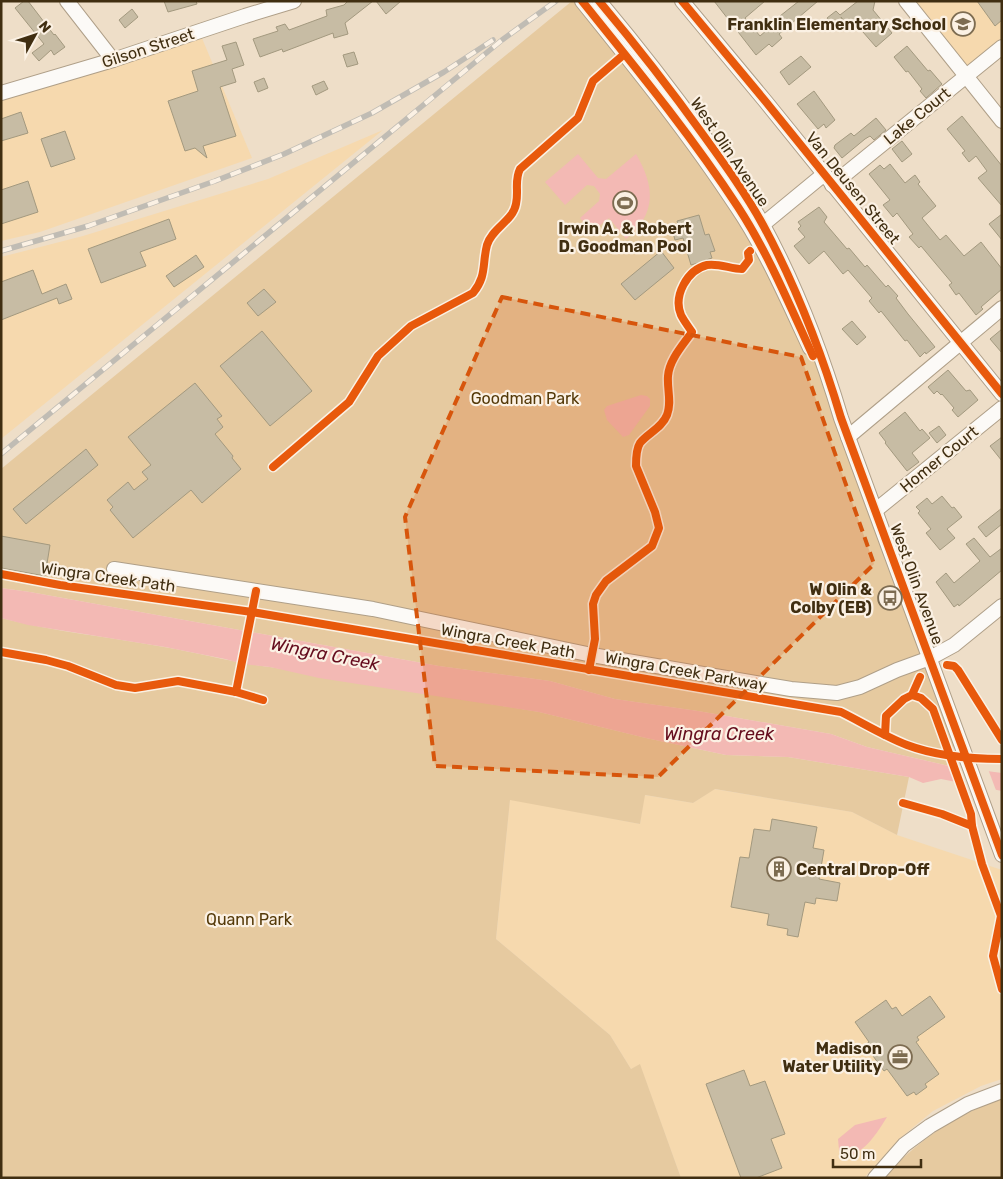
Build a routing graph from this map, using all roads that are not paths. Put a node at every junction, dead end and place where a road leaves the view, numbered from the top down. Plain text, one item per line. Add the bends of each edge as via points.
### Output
1 (67, 1) edge
2 (294, 1) edge
3 (582, 1) edge
4 (600, 1) edge
5 (682, 1) edge
6 (906, 1) edge
7 (1002, 47) edge
8 (113, 60) junction
9 (966, 76) junction
10 (1, 93) edge
11 (1002, 121) edge
12 (828, 180) junction
13 (758, 228) junction
14 (1002, 308) edge
15 (960, 342) junction
16 (1002, 394) edge
17 (1002, 408) edge
18 (848, 437) junction
19 (876, 510) junction
20 (114, 569) dead end
21 (1002, 606) edge
22 (930, 658) junction
23 (1002, 855) edge
24 (1002, 1091) edge
25 (875, 1178) edge

1 - 8 street
2 - 8 street, Gilson Street
3 - 13 street, West Olin Avenue via 675,118 737,207
4 - 13 street, West Olin Avenue via 731,173
5 - 12 street, Van Deusen Street
6 - 9 street
7 - 9 street, Lake Court
8 - 10 street, Gilson Street
9 - 11 street
9 - 12 street, Lake Court
12 - 13 street, Lake Court
12 - 15 street, Van Deusen Street
13 - 18 street, West Olin Avenue via 806,315
14 - 15 street
15 - 16 street, Van Deusen Street
15 - 18 street
17 - 19 street, Homer Court
18 - 19 street, West Olin Avenue
19 - 22 street, West Olin Avenue
20 - 22 street, Wingra Creek Parkway via 373,608 592,655 791,689 837,693
21 - 22 street, Wingra Creek Parkway via 954,645
22 - 23 street, West Olin Avenue
24 - 25 street via 968,1104 930,1126 904,1145

